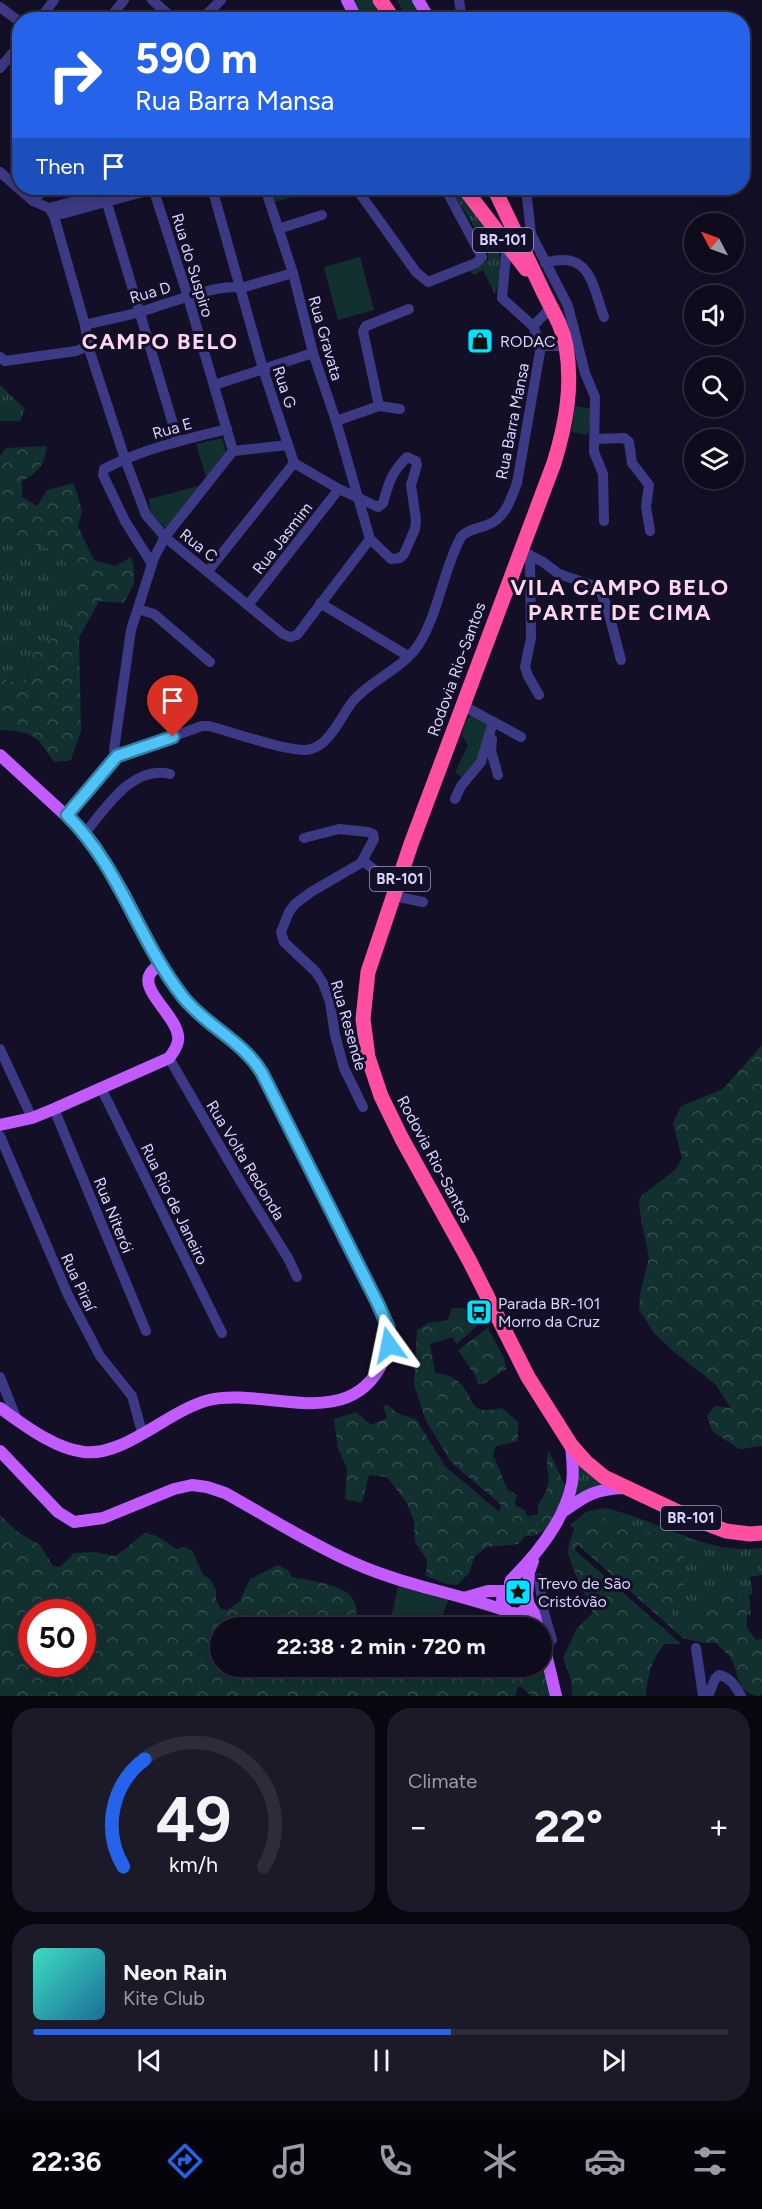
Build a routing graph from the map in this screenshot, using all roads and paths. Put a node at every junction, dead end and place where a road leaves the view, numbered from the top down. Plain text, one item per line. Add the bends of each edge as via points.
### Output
1 (124, 0) edge
2 (152, 0) edge
3 (221, 0) edge
4 (114, 12) edge
5 (166, 12) edge
6 (209, 12) edge
7 (12, 54) edge
8 (0, 68) edge
9 (0, 172) edge
10 (12, 183) edge
11 (26, 195) edge
12 (39, 195) edge
13 (101, 195) edge
14 (104, 195) edge
15 (157, 195) edge
16 (214, 195) edge
17 (267, 195) edge
18 (361, 195) edge
19 (449, 195) edge
20 (469, 195) edge
21 (497, 195) edge
22 (527, 195) edge
23 (33, 201) junction
24 (52, 212) junction
25 (322, 214) dead end
26 (278, 230) junction
27 (507, 245) junction
28 (545, 263) junction
29 (293, 273) junction
30 (241, 288) junction
31 (543, 291) junction
32 (188, 297) junction
33 (552, 307) junction
34 (409, 309) dead end
35 (139, 312) junction
36 (604, 317) dead end
37 (85, 325) junction
38 (533, 327) junction
39 (88, 346) junction
40 (541, 346) junction
41 (566, 346) junction
42 (312, 353) junction
43 (0, 357) edge
44 (263, 369) junction
45 (214, 385) junction
46 (379, 406) junction
47 (400, 409) dead end
48 (336, 421) junction
49 (227, 429) junction
50 (595, 439) junction
51 (178, 441) junction
52 (288, 446) junction
53 (233, 451) junction
54 (125, 459) junction
55 (294, 463) junction
56 (339, 489) junction
57 (358, 497) junction
58 (604, 521) dead end
59 (650, 531) dead end
60 (165, 537) junction
61 (370, 539) junction
62 (525, 553) junction
63 (152, 564) junction
64 (208, 571) junction
65 (320, 603) junction
66 (248, 605) junction
67 (138, 609) junction
68 (408, 656) junction
69 (621, 660) dead end
70 (210, 662) dead end
71 (539, 695) dead end
72 (462, 705) junction
73 (496, 724) junction
74 (521, 737) dead end
75 (0, 755) edge
76 (117, 756) junction
77 (170, 774) dead end
78 (498, 775) dead end
79 (455, 799) dead end
80 (67, 815) junction
81 (85, 833) junction
82 (304, 838) dead end
83 (363, 861) junction
84 (395, 892) junction
85 (423, 902) dead end
86 (160, 964) junction
87 (0, 1049) edge
88 (169, 1058) junction
89 (101, 1088) junction
90 (363, 1107) dead end
91 (54, 1109) junction
92 (32, 1118) junction
93 (0, 1125) edge
94 (0, 1136) edge
95 (297, 1277) dead end
96 (146, 1331) dead end
97 (222, 1333) dead end
98 (0, 1377) edge
99 (0, 1408) edge
100 (17, 1420) junction
101 (142, 1432) junction
102 (571, 1445) junction
103 (0, 1451) edge
104 (624, 1488) junction
105 (564, 1511) junction
106 (762, 1533) edge
107 (536, 1554) junction
108 (539, 1579) dead end
109 (510, 1590) junction
110 (467, 1597) junction
111 (533, 1606) junction
112 (511, 1612) junction
113 (516, 1617) edge
114 (536, 1617) edge
115 (537, 1617) edge
116 (696, 1648) dead end
117 (552, 1676) edge
118 (556, 1696) edge
119 (703, 1696) edge
120 (708, 1696) edge
121 (741, 1696) edge

1 - 4 street
2 - 5 street
3 - 6 street
7 - 8 street
9 - 10 street
11 - 23 street
12 - 23 street
13 - 24 street
14 - 35 street
15 - 32 street, Rua do Suspiro
16 - 30 street, Rua G
17 - 26 street, Rua Gravata
18 - 19 street via 416,272 428,282 476,263 482,256
20 - 27 highway, Rodovia Rio-Santos / BR-101
21 - 31 highway, Rodovia Rio-Santos / BR-101
22 - 28 street via 531,234
23 - 24 street
24 - 37 street
25 - 26 street
26 - 29 street, Rua Gravata
27 - 31 highway, Rodovia Rio-Santos / BR-101
27 - 38 street, Rua Barra Mansa via 502,298
28 - 36 street via 561,258 587,270
28 - 50 street via 568,306 585,374 595,397
29 - 30 street, Rua D
29 - 42 street, Rua Gravata
30 - 32 street, Rua D via 233,286
30 - 44 street, Rua G
31 - 33 highway, Rodovia Rio-Santos / BR-101
32 - 35 street, Rua D
32 - 45 street, Rua do Suspiro
33 - 38 street
33 - 41 highway, Rodovia Rio-Santos / BR-101
34 - 46 street via 366,326 363,331
35 - 37 street, Rua D
35 - 51 street
37 - 39 street
38 - 40 street, Rua Barra Mansa
39 - 43 street via 5,361
39 - 54 street
40 - 41 street, Rua Barra Mansa
40 - 68 street, Rua Barra Mansa via 517,483 509,504 495,522 461,537 427,628
41 - 62 highway, Rodovia Rio-Santos / BR-101 via 569,402 563,433
42 - 44 street
42 - 48 street, Rua Gravata
44 - 45 street
44 - 52 street, Rua G
45 - 49 street, Rua do Suspiro
46 - 47 street
46 - 48 street
48 - 57 street, Rua Gravata
49 - 51 street, Rua E
49 - 53 street, Rua do Suspiro
50 - 58 street via 594,452 603,474
50 - 59 street via 624,438 629,442 634,467 649,485 646,507
51 - 54 street, Rua E
52 - 53 street
52 - 55 street, Rua G
53 - 60 street
54 - 60 street, Rua C via 146,515
54 - 63 street, Rua E via 104,469 103,475
55 - 56 street
55 - 64 street
56 - 57 street
56 - 66 street, Rua Jasmim
57 - 61 street, Rua Gravata
57 - 61 street via 378,507 384,503 391,475 407,457 416,461 411,485 416,524 404,554 391,559
60 - 63 street
60 - 64 street, Rua C
61 - 65 street
62 - 69 street via 559,574 597,587 607,607
62 - 71 street via 532,628 525,667
62 - 72 highway, Rodovia Rio-Santos / BR-101
63 - 67 street
64 - 66 street, Rua C
65 - 66 street, Rua C via 297,635 290,637
65 - 68 street
67 - 70 street via 154,614
67 - 76 street via 131,630 114,750
68 - 76 street, Rua Barra Mansa via 356,699 324,741 311,749 295,750 202,726
72 - 73 street
72 - 84 highway, Rodovia Rio-Santos / BR-101
73 - 74 street
73 - 78 street via 491,744
73 - 79 street via 481,762
75 - 80 main road
76 - 80 street
77 - 81 street via 162,772 135,779
80 - 81 main road
81 - 86 main road via 124,893
82 - 83 street via 339,829 368,832 374,839
83 - 84 street
83 - 90 street, Rua Resende via 295,904 281,932 284,942 323,983 344,1068
84 - 85 street
84 - 102 highway, Rodovia Rio-Santos / BR-101 via 368,972 363,1019 378,1086 528,1377
86 - 88 main road via 148,979 178,1032
86 - 101 main road via 189,1004 245,1051 262,1073 378,1304 388,1327 389,1345 377,1374 355,1394 301,1404 244,1397 210,1400
87 - 92 street
88 - 89 main road
88 - 95 street, Rua Volta Redonda
89 - 91 main road
89 - 97 street, Rua Rio de Janeiro
91 - 92 main road
91 - 96 street, Rua Niterói
92 - 93 main road
94 - 101 street, Rua Piraí via 68,1295 100,1356 132,1396
98 - 100 street
99 - 100 main road
100 - 101 main road via 83,1452 112,1449
102 - 104 highway, Rodovia Rio-Santos / BR-101 via 595,1470
102 - 105 main road via 573,1481
103 - 110 main road via 58,1512 74,1522 103,1518 192,1485 207,1487 225,1493 354,1564 398,1580
104 - 105 main road via 592,1492
104 - 106 highway, Rodovia Rio-Santos / BR-101 via 726,1531
105 - 107 main road
107 - 109 main road via 511,1580
107 - 111 main road via 529,1572
108 - 111 street
109 - 110 main road
109 - 111 main road via 523,1590
109 - 112 main road via 502,1600
110 - 112 main road
111 - 112 main road
111 - 114 main road
111 - 115 street
112 - 113 main road
116 - 119 street
117 - 118 main road
120 - 121 street via 715,1679 722,1675

